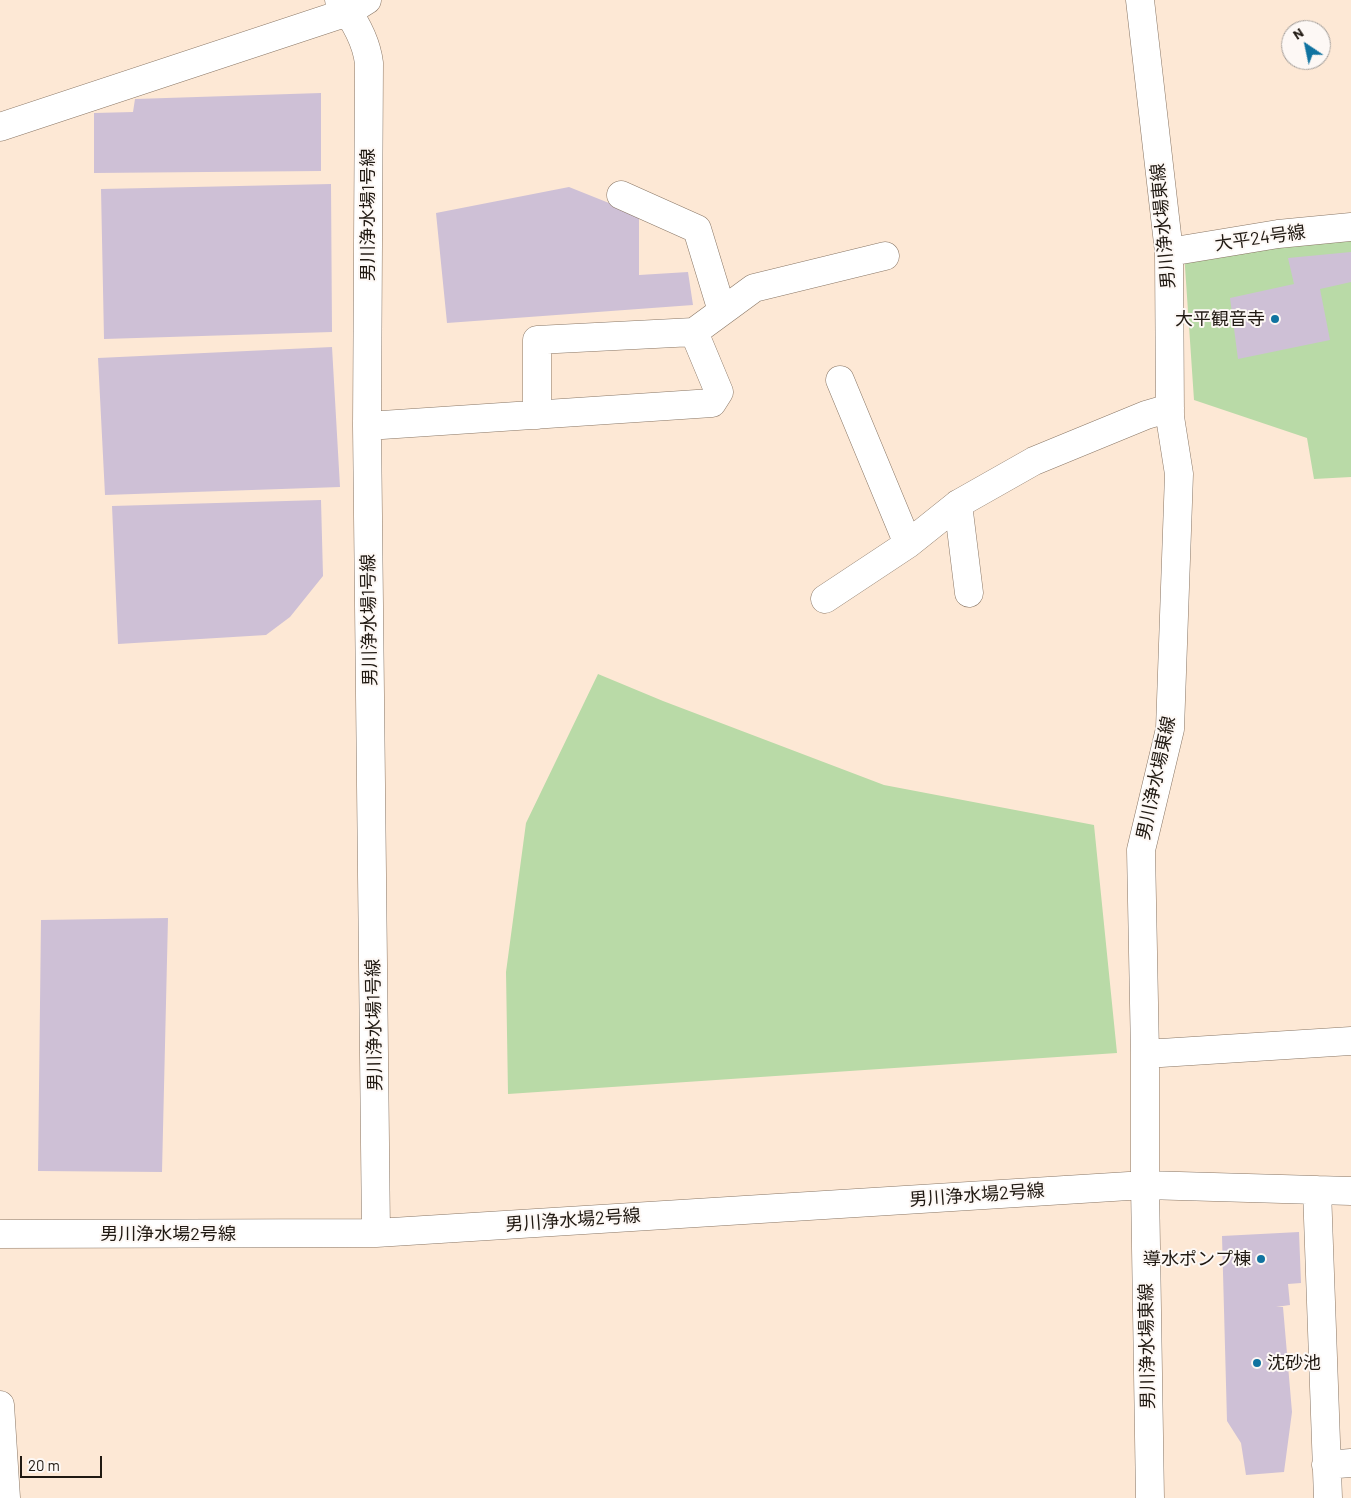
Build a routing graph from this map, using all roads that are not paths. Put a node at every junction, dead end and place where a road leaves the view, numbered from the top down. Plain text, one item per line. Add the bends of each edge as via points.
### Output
1 (1140, 0) edge
2 (351, 4) edge
3 (0, 127) edge
4 (621, 195) dead end
5 (1351, 227) edge
6 (1168, 252) junction
7 (885, 256) dead end
8 (722, 311) junction
9 (694, 332) junction
10 (840, 380) dead end
11 (1170, 408) junction
12 (537, 415) junction
13 (367, 426) junction
14 (958, 504) junction
15 (908, 544) junction
16 (969, 594) dead end
17 (825, 599) dead end
18 (1351, 1042) edge
19 (1145, 1054) junction
20 (1145, 1185) junction
21 (1317, 1190) junction
22 (1351, 1191) edge
23 (376, 1233) junction
24 (0, 1234) edge
25 (0, 1405) edge
26 (1339, 1464) edge
27 (6, 1498) edge
28 (1150, 1498) edge
29 (1328, 1498) edge

1 - 6 street, 男川浄水場東線
2 - 3 street
2 - 13 street, 男川浄水場1号線 via 367,45 369,63
4 - 8 street via 696,229
5 - 6 street, 大平24号線 via 1278,234
6 - 11 street, 男川浄水場東線
7 - 8 street via 754,288
8 - 9 street
9 - 12 street via 537,340
9 - 12 street via 719,392 712,403
10 - 15 street
11 - 14 street via 1034,461
11 - 19 street, 男川浄水場東線 via 1178,474 1170,729 1141,850
12 - 13 street
13 - 23 street, 男川浄水場1号線
14 - 15 street
14 - 16 street
15 - 17 street
18 - 19 street
19 - 20 street, 男川浄水場東線
20 - 21 street, 男川浄水場2号線
20 - 23 street, 男川浄水場2号線
20 - 28 street, 男川浄水場東線
21 - 22 street, 男川浄水場2号線
21 - 26 street
23 - 24 street, 男川浄水場2号線
25 - 27 street
26 - 29 street

